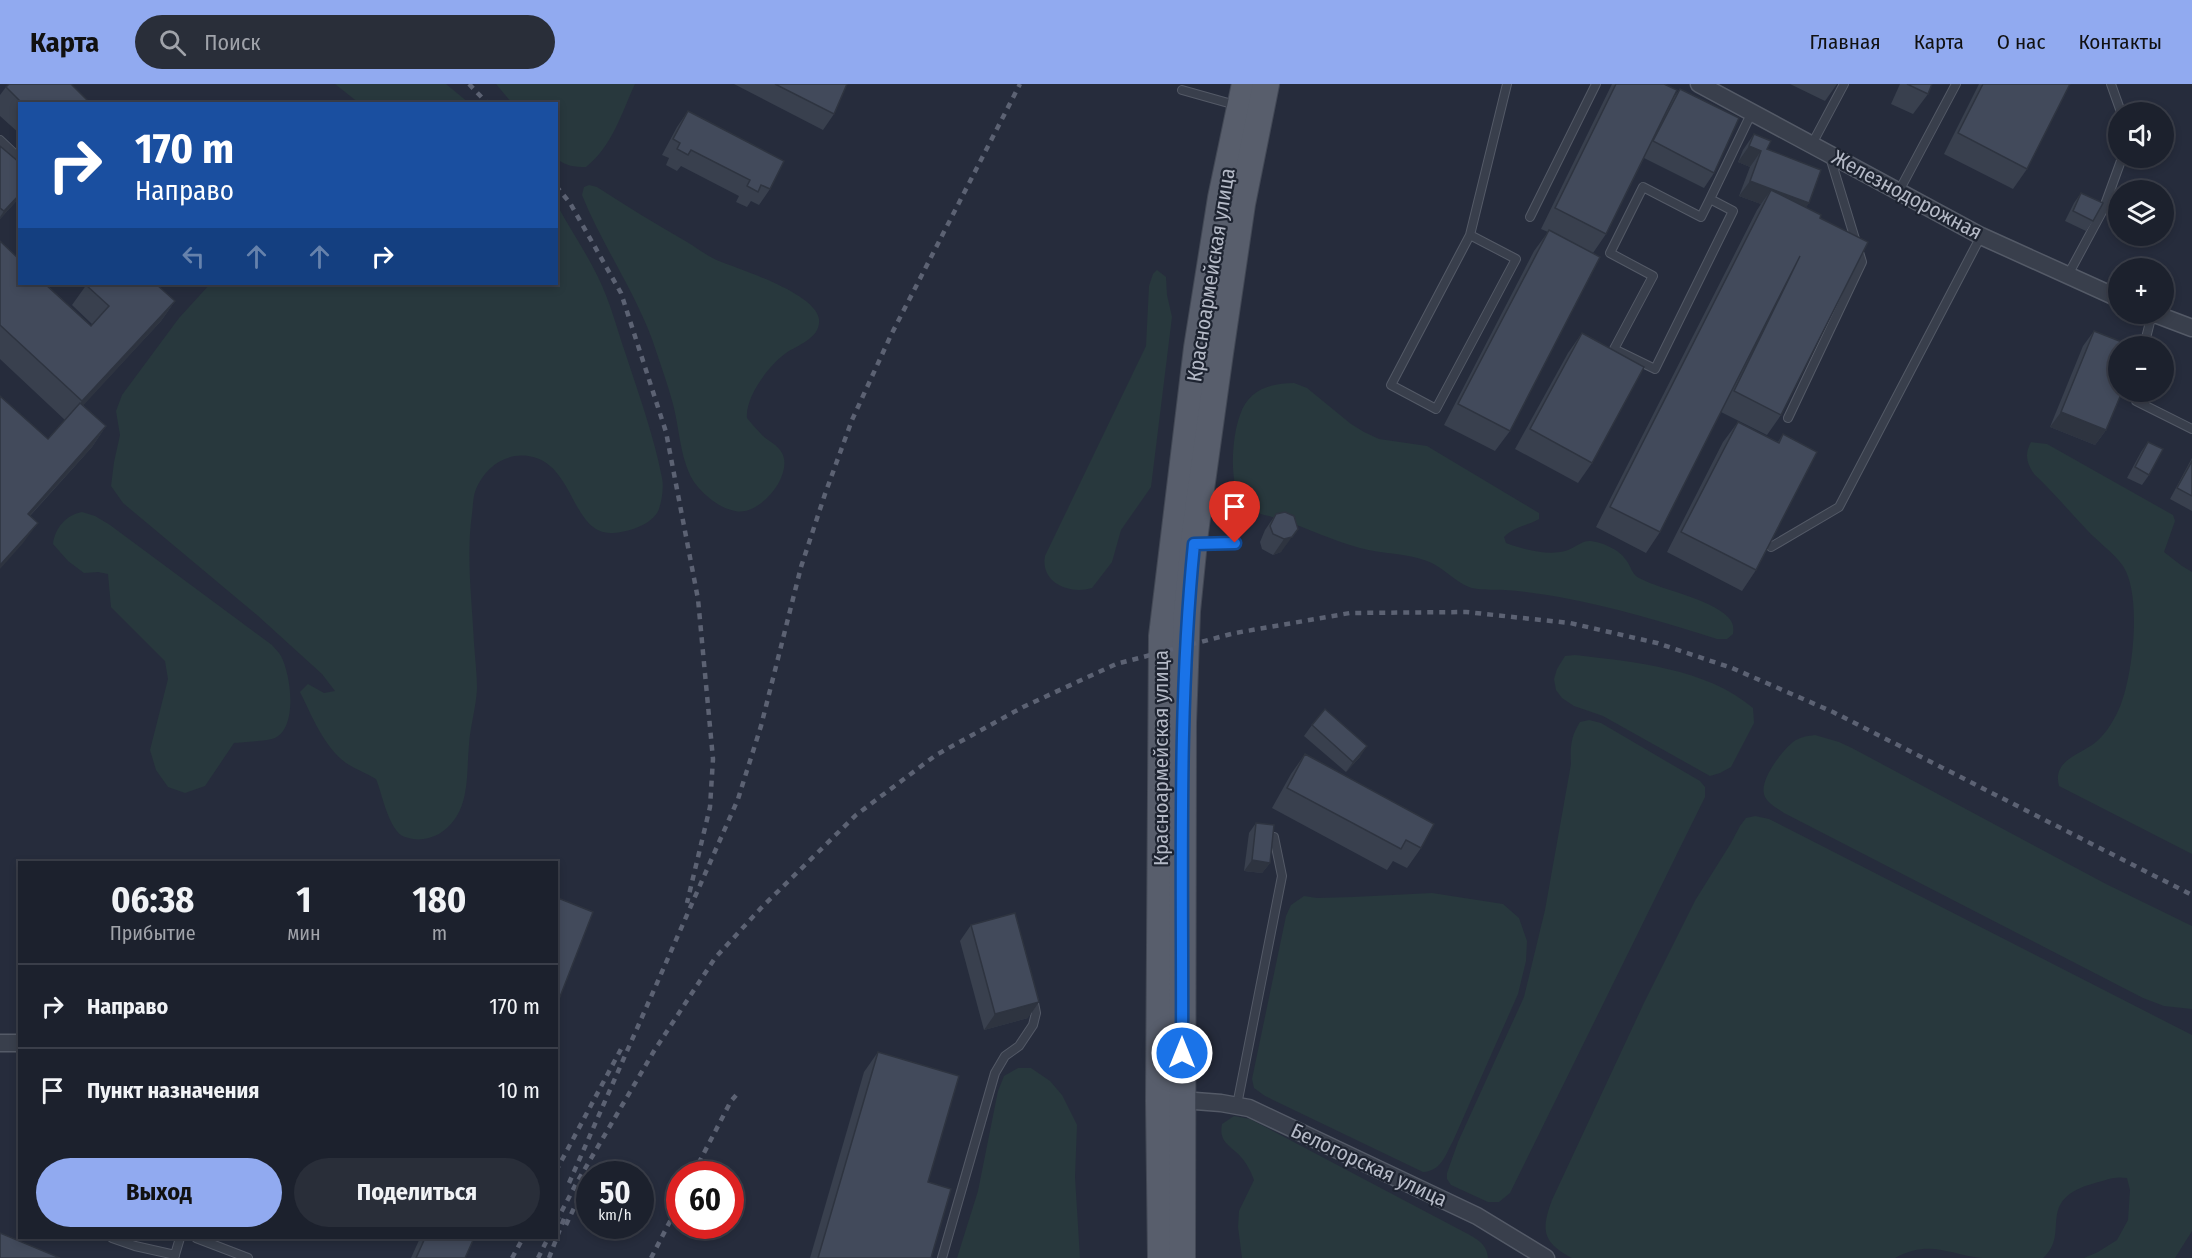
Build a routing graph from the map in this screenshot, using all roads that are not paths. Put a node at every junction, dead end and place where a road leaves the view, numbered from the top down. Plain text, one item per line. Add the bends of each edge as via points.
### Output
1 (1266, 84) edge
2 (1507, 84) edge
3 (1596, 84) edge
4 (1699, 84) edge
5 (1844, 84) edge
6 (1956, 84) edge
7 (2111, 84) edge
8 (1182, 90) dead end
9 (1243, 95) edge
10 (2117, 102) edge
11 (1752, 112) junction
12 (0, 140) edge
13 (1812, 144) junction
14 (1829, 153) junction
15 (18, 157) edge
16 (2118, 168) edge
17 (1899, 191) junction
18 (1710, 200) junction
19 (1530, 217) dead end
20 (1470, 235) junction
21 (1981, 236) junction
22 (2068, 275) junction
23 (2108, 293) edge
24 (2174, 322) edge
25 (2192, 328) edge
26 (2138, 402) edge
27 (1788, 418) edge
28 (2192, 429) edge
29 (1235, 543) dead end
30 (1194, 544) junction
31 (1771, 547) edge
32 (1274, 837) edge
33 (1032, 990) edge
34 (0, 1043) edge
35 (18, 1043) edge
36 (1182, 1100) junction
37 (1237, 1105) junction
38 (115, 1239) edge
39 (180, 1239) edge
40 (199, 1239) edge
41 (174, 1256) edge
42 (248, 1258) edge
43 (942, 1258) edge
44 (1161, 1258) edge
45 (1182, 1258) edge
46 (1546, 1258) edge

1 - 30 main road, Красноармейская улица via 1242,204
2 - 20 lane
3 - 19 lane
4 - 11 street, Железнодорожная
5 - 13 lane
6 - 17 lane
7 - 10 lane
8 - 9 lane
9 - 44 main road, Красноармейская улица via 1221,198 1197,348 1162,636
11 - 13 street, Железнодорожная
11 - 18 lane
12 - 15 lane
13 - 14 street, Железнодорожная
14 - 17 street, Железнодорожная
14 - 27 lane via 1862,262
16 - 22 lane via 2103,210
17 - 21 street, Железнодорожная
18 - 18 lane via 1733,212 1655,369 1614,349 1653,276 1610,253 1643,187 1701,217
20 - 20 lane via 1516,259 1436,409 1391,385
21 - 22 street, Железнодорожная
21 - 31 lane via 1839,507
22 - 23 street, Железнодорожная
24 - 25 street
26 - 28 lane
29 - 30 lane
30 - 36 main road, Красноармейская улица via 1182,723
32 - 37 lane via 1281,876
33 - 43 lane via 1036,1012 1033,1025 995,1073
34 - 35 street
36 - 37 street, Белогорская улица
36 - 45 main road, Красноармейская улица
37 - 46 street, Белогорская улица via 1477,1216
38 - 41 lane
39 - 41 lane
40 - 42 lane

